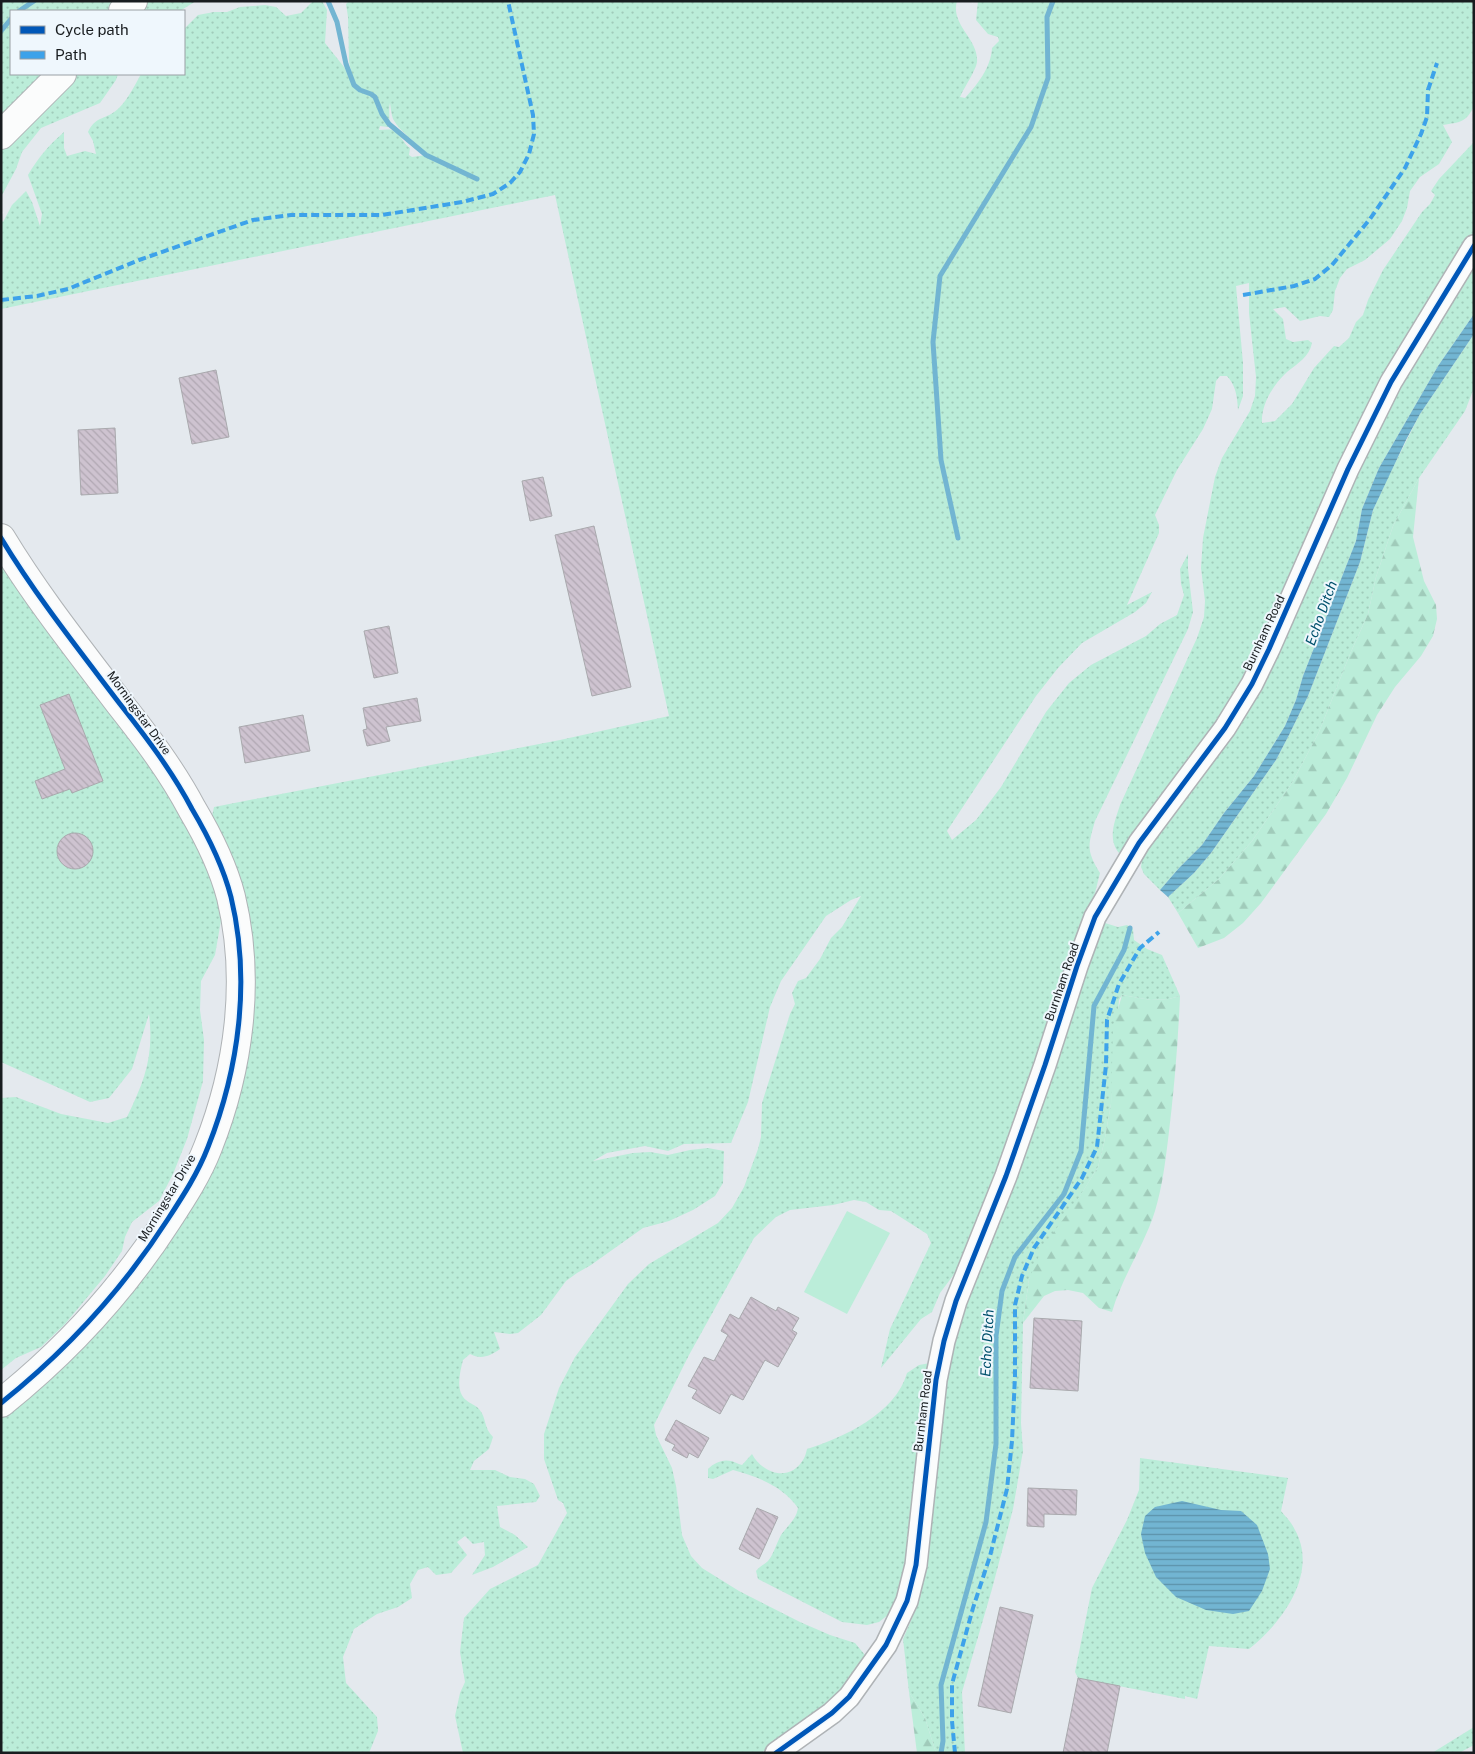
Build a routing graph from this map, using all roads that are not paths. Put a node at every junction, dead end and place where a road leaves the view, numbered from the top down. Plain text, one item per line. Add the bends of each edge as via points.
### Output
1 (133, 1) edge
2 (124, 10) edge
3 (61, 75) edge
4 (1, 135) edge
5 (1474, 246) edge
6 (1, 538) edge
7 (1, 1403) edge
8 (776, 1753) edge

1 - 2 street
3 - 4 street
5 - 8 street, Burnham Road via 1391,382 1348,468 1252,684 1225,728 1139,842 1095,917 1006,1176 956,1301 944,1341 936,1380 916,1565 907,1601 886,1645 849,1697
6 - 7 street, Morningstar Drive via 53,616 150,744 191,805 218,860 230,896 240,962 234,1058 221,1110 194,1177 147,1252 122,1284 56,1356

